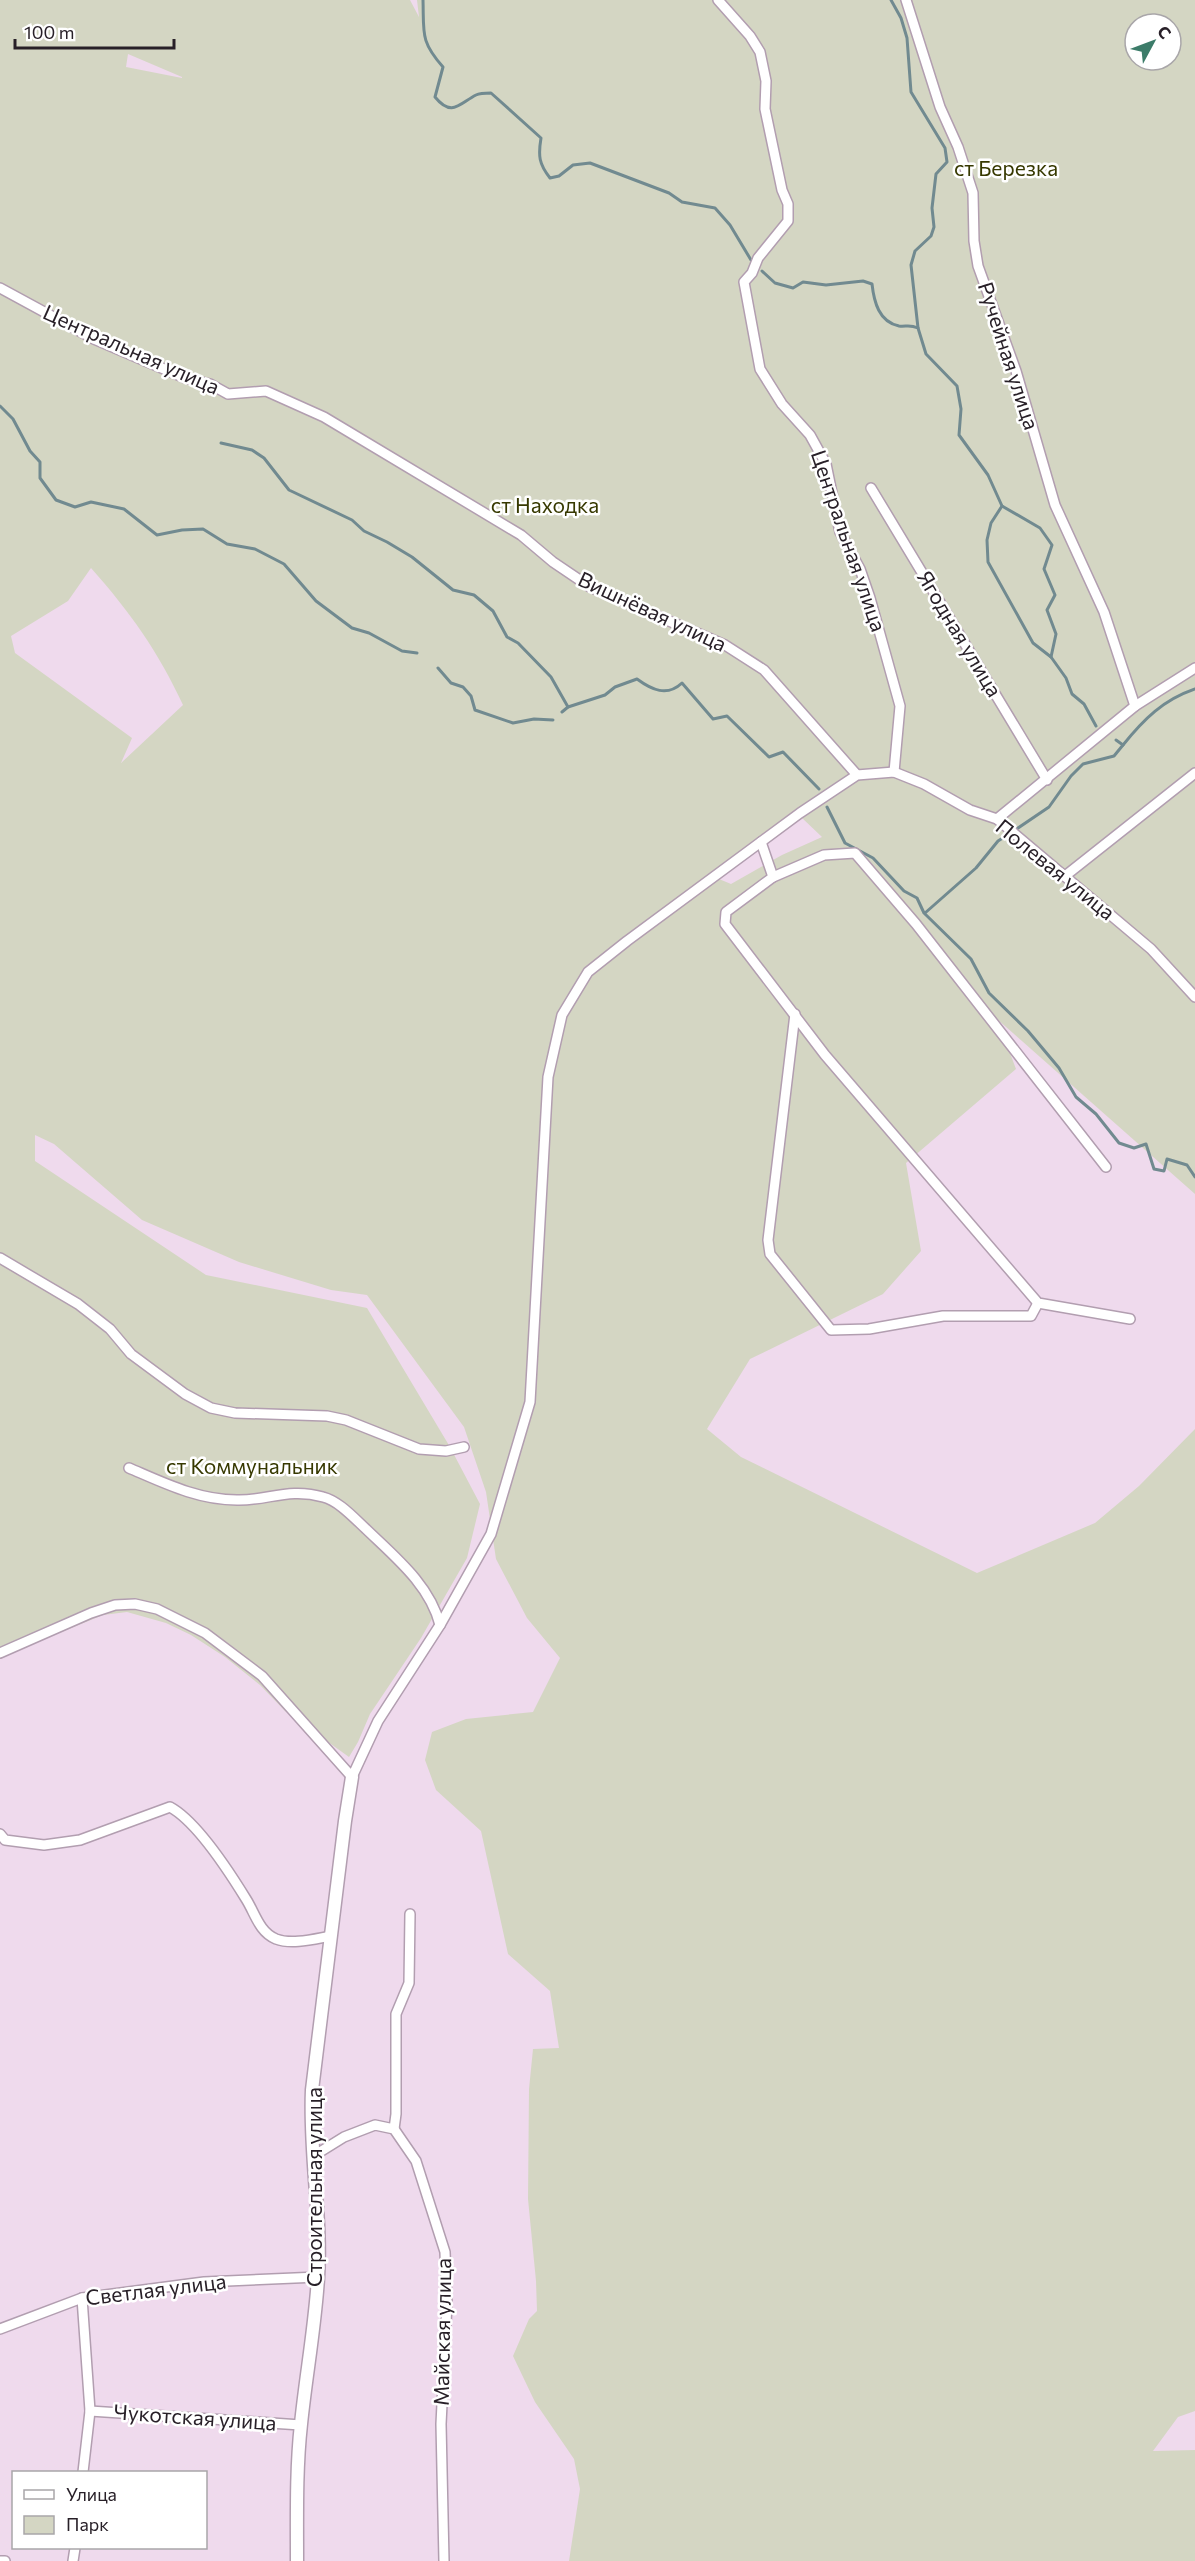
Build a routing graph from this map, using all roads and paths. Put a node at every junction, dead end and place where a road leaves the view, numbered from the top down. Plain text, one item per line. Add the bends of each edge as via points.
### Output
1 (718, 0) edge
2 (906, 0) edge
3 (0, 288) edge
4 (266, 392) joint
5 (871, 488) dead end
6 (1195, 668) edge
7 (1135, 706) junction
8 (894, 772) junction
9 (1195, 773) edge
10 (857, 775) junction
11 (1047, 780) junction
12 (997, 819) junction
13 (761, 842) junction
14 (1065, 876) junction
15 (773, 877) junction
16 (1195, 997) edge
17 (795, 1014) junction
18 (1106, 1167) dead end
19 (0, 1258) edge
20 (1038, 1303) junction
21 (1130, 1319) dead end
22 (464, 1447) dead end
23 (129, 1468) dead end
24 (440, 1625) junction
25 (0, 1653) edge
26 (352, 1778) junction
27 (0, 1834) edge
28 (410, 1914) dead end
29 (331, 1936) junction
30 (394, 2129) junction
31 (315, 2155) junction
32 (318, 2277) junction
33 (82, 2298) junction
34 (0, 2329) edge
35 (90, 2411) junction
36 (301, 2425) junction
37 (83, 2471) edge
38 (0, 2561) edge
39 (5, 2561) edge
40 (297, 2561) edge
41 (444, 2561) edge

1 - 8 street, Центральная улица via 760,52 766,81 765,109 788,204 788,221 744,282 760,369 782,404 810,435 826,464 840,532 860,569 900,706
2 - 7 street, Ручейная улица via 973,193 978,266 1016,371 1055,505 1104,612
3 - 4 street, Центральная улица via 94,339 185,378 210,384 228,394
4 - 10 street, Вишнёвая улица via 324,417 520,535 590,586 725,645 764,670
5 - 11 street, Ягодная улица
6 - 7 street
7 - 11 street
8 - 10 street
8 - 12 street, Полевая улица via 970,810
9 - 14 street
10 - 13 street
11 - 12 street
12 - 14 street, Полевая улица
13 - 15 street
13 - 24 street via 588,972 562,1015 548,1077 530,1402 491,1534
14 - 16 street, Полевая улица via 1151,949
15 - 17 street via 726,912 725,924
15 - 18 street via 824,855 855,853 916,924
17 - 20 street via 825,1055
17 - 20 street via 768,1240 770,1254 831,1329 869,1329 943,1316 1030,1316
19 - 22 street via 78,1304 110,1329 130,1354 211,1408 235,1413 327,1416 419,1449 446,1451
20 - 21 street
23 - 24 street via 213,1499 240,1501 290,1493 325,1497 406,1567 437,1610
24 - 26 street via 378,1721
25 - 26 street via 115,1605 135,1604 157,1610 205,1633 262,1676
26 - 29 street, Строительная улица
27 - 29 street via 5,1840 44,1845 80,1840 171,1807 182,1814 210,1848 246,1899 262,1930 276,1939 303,1941
28 - 30 street via 409,1983 396,2014
29 - 31 street, Строительная улица via 312,2090
30 - 31 street via 375,2125 344,2137
30 - 41 street, Майская улица via 416,2161 445,2252 447,2303 441,2424
31 - 32 street, Строительная улица
32 - 33 street, Светлая улица via 204,2282
32 - 36 street, Строительная улица
33 - 34 street, Светлая улица
33 - 35 street
35 - 36 street, Чукотская улица
35 - 37 street
36 - 40 street, Строительная улица
38 - 39 street

